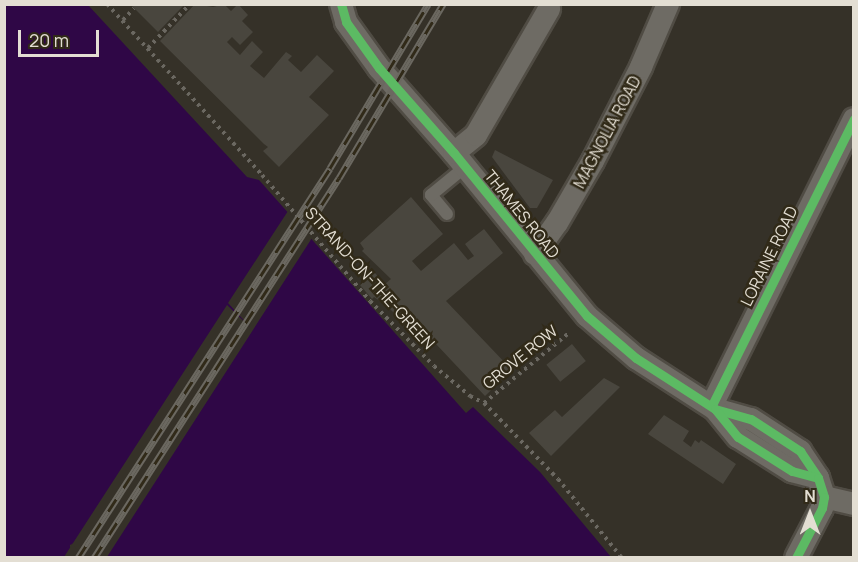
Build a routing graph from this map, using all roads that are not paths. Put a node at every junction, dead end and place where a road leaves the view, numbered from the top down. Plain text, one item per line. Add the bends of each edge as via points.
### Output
1 (341, 4) edge
2 (668, 4) edge
3 (549, 9) dead end
4 (854, 119) edge
5 (460, 160) junction
6 (447, 214) dead end
7 (535, 254) junction
8 (714, 407) junction
9 (821, 488) junction
10 (854, 504) edge
11 (796, 558) edge

1 - 5 street, THAMES ROAD via 346,22 379,68
2 - 7 street, MAGNOLIA ROAD via 593,161
3 - 5 street
4 - 8 street, LORAINE ROAD
5 - 6 lane via 431,195
5 - 7 street, THAMES ROAD
7 - 8 street, THAMES ROAD via 610,337
8 - 9 street, THAMES ROAD via 751,419 800,451
9 - 10 street
9 - 11 street via 818,519

